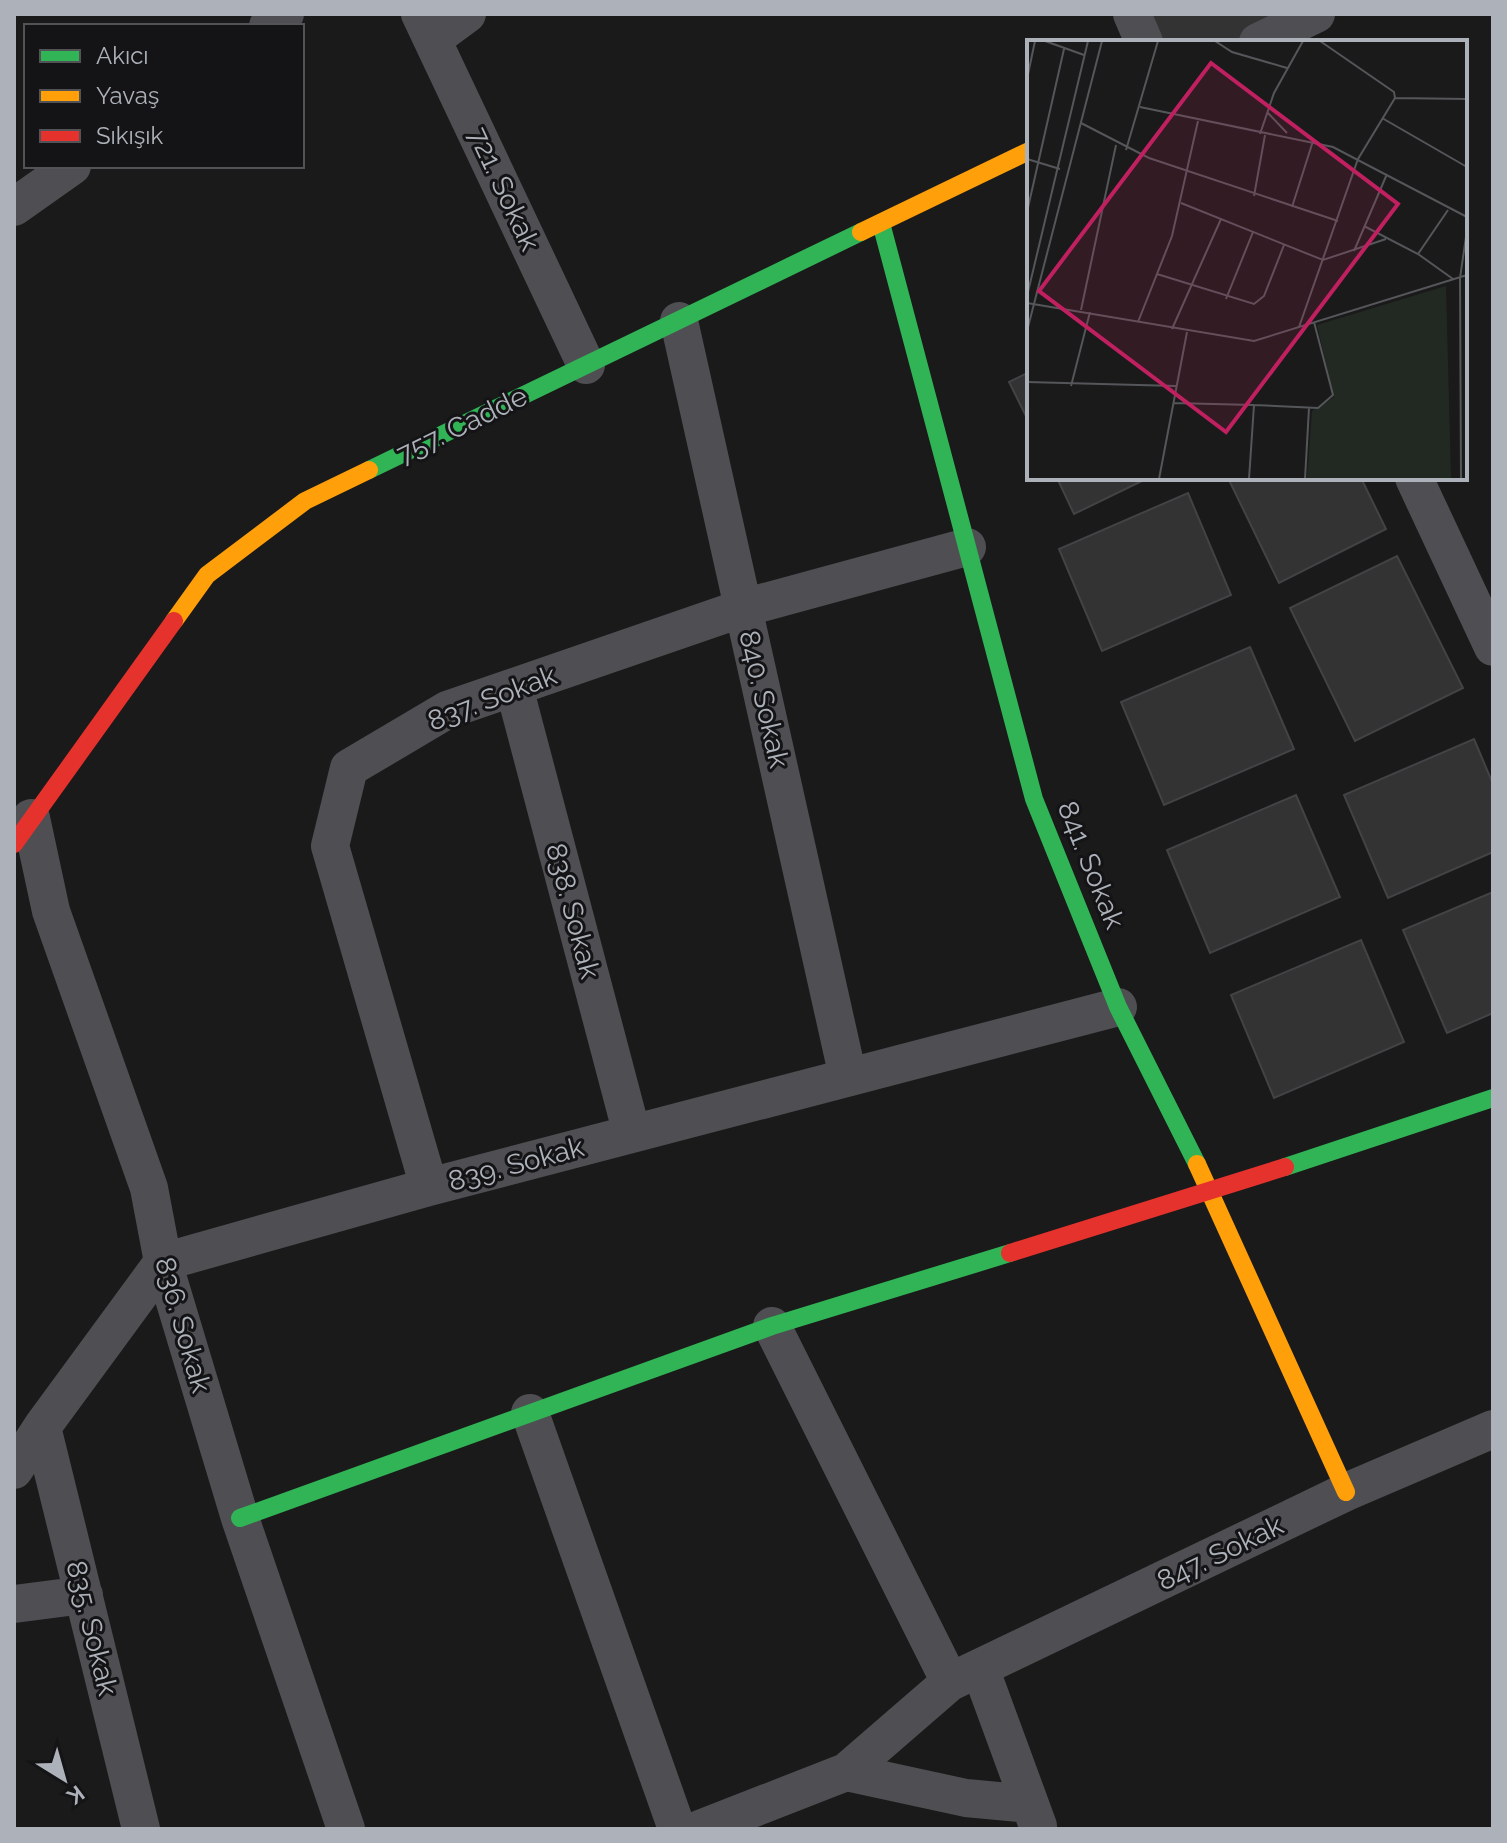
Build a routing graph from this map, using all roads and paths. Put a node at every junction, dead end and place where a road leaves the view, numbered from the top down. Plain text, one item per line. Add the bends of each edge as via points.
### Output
1 (467, 14) edge
2 (1132, 14) edge
3 (1316, 14) edge
4 (427, 27) edge
5 (1143, 40) edge
6 (1262, 40) edge
7 (1027, 152) edge
8 (69, 168) edge
9 (14, 207) edge
10 (881, 223) junction
11 (679, 321) junction
12 (586, 365) junction
13 (1415, 480) edge
14 (967, 547) junction
15 (743, 608) junction
16 (1493, 647) edge
17 (514, 687) junction
18 (22, 831) edge
19 (1118, 1007) junction
20 (848, 1077) junction
21 (1493, 1098) edge
22 (632, 1134) junction
23 (429, 1187) junction
24 (1211, 1191) junction
25 (163, 1262) junction
26 (772, 1326) junction
27 (530, 1413) junction
28 (42, 1427) junction
29 (1493, 1429) edge
30 (14, 1470) edge
31 (1346, 1492) junction
32 (240, 1518) junction
33 (84, 1595) junction
34 (14, 1604) edge
35 (965, 1675) junction
36 (846, 1772) junction
37 (1034, 1817) edge
38 (141, 1829) edge
39 (346, 1829) edge
40 (677, 1829) edge
41 (700, 1829) edge

1 - 4 street
2 - 5 street
3 - 6 street
4 - 12 street, 721. Sokak
7 - 10 street, 757. Cadde
8 - 9 street
10 - 11 street, 757. Cadde
10 - 14 street, 841. Sokak
11 - 12 street, 757. Cadde
11 - 15 street, 840. Sokak
12 - 18 street, 757. Cadde via 305,501 207,575
13 - 16 street
14 - 15 street, 837. Sokak
14 - 19 street, 841. Sokak via 1034,799
15 - 17 street, 837. Sokak
15 - 20 street, 840. Sokak
17 - 22 street, 838. Sokak
17 - 23 street, 837. Sokak via 447,710 349,768 330,846
18 - 25 street, 836. Sokak via 149,1188
19 - 20 street, 839. Sokak
19 - 24 street, 841. Sokak
20 - 22 street, 839. Sokak
21 - 24 street
22 - 23 street, 839. Sokak
23 - 25 street, 839. Sokak
24 - 26 street
24 - 31 street, 841. Sokak
25 - 28 street
25 - 32 street, 836. Sokak
26 - 27 street
26 - 35 street
27 - 32 street
27 - 40 street
28 - 30 street
28 - 33 street, 835. Sokak
29 - 31 street, 847. Sokak
31 - 35 street, 847. Sokak
32 - 39 street, 836. Sokak
33 - 34 street
33 - 38 street, 835. Sokak
35 - 36 street, 847. Sokak
35 - 37 street
36 - 37 street
36 - 41 street

